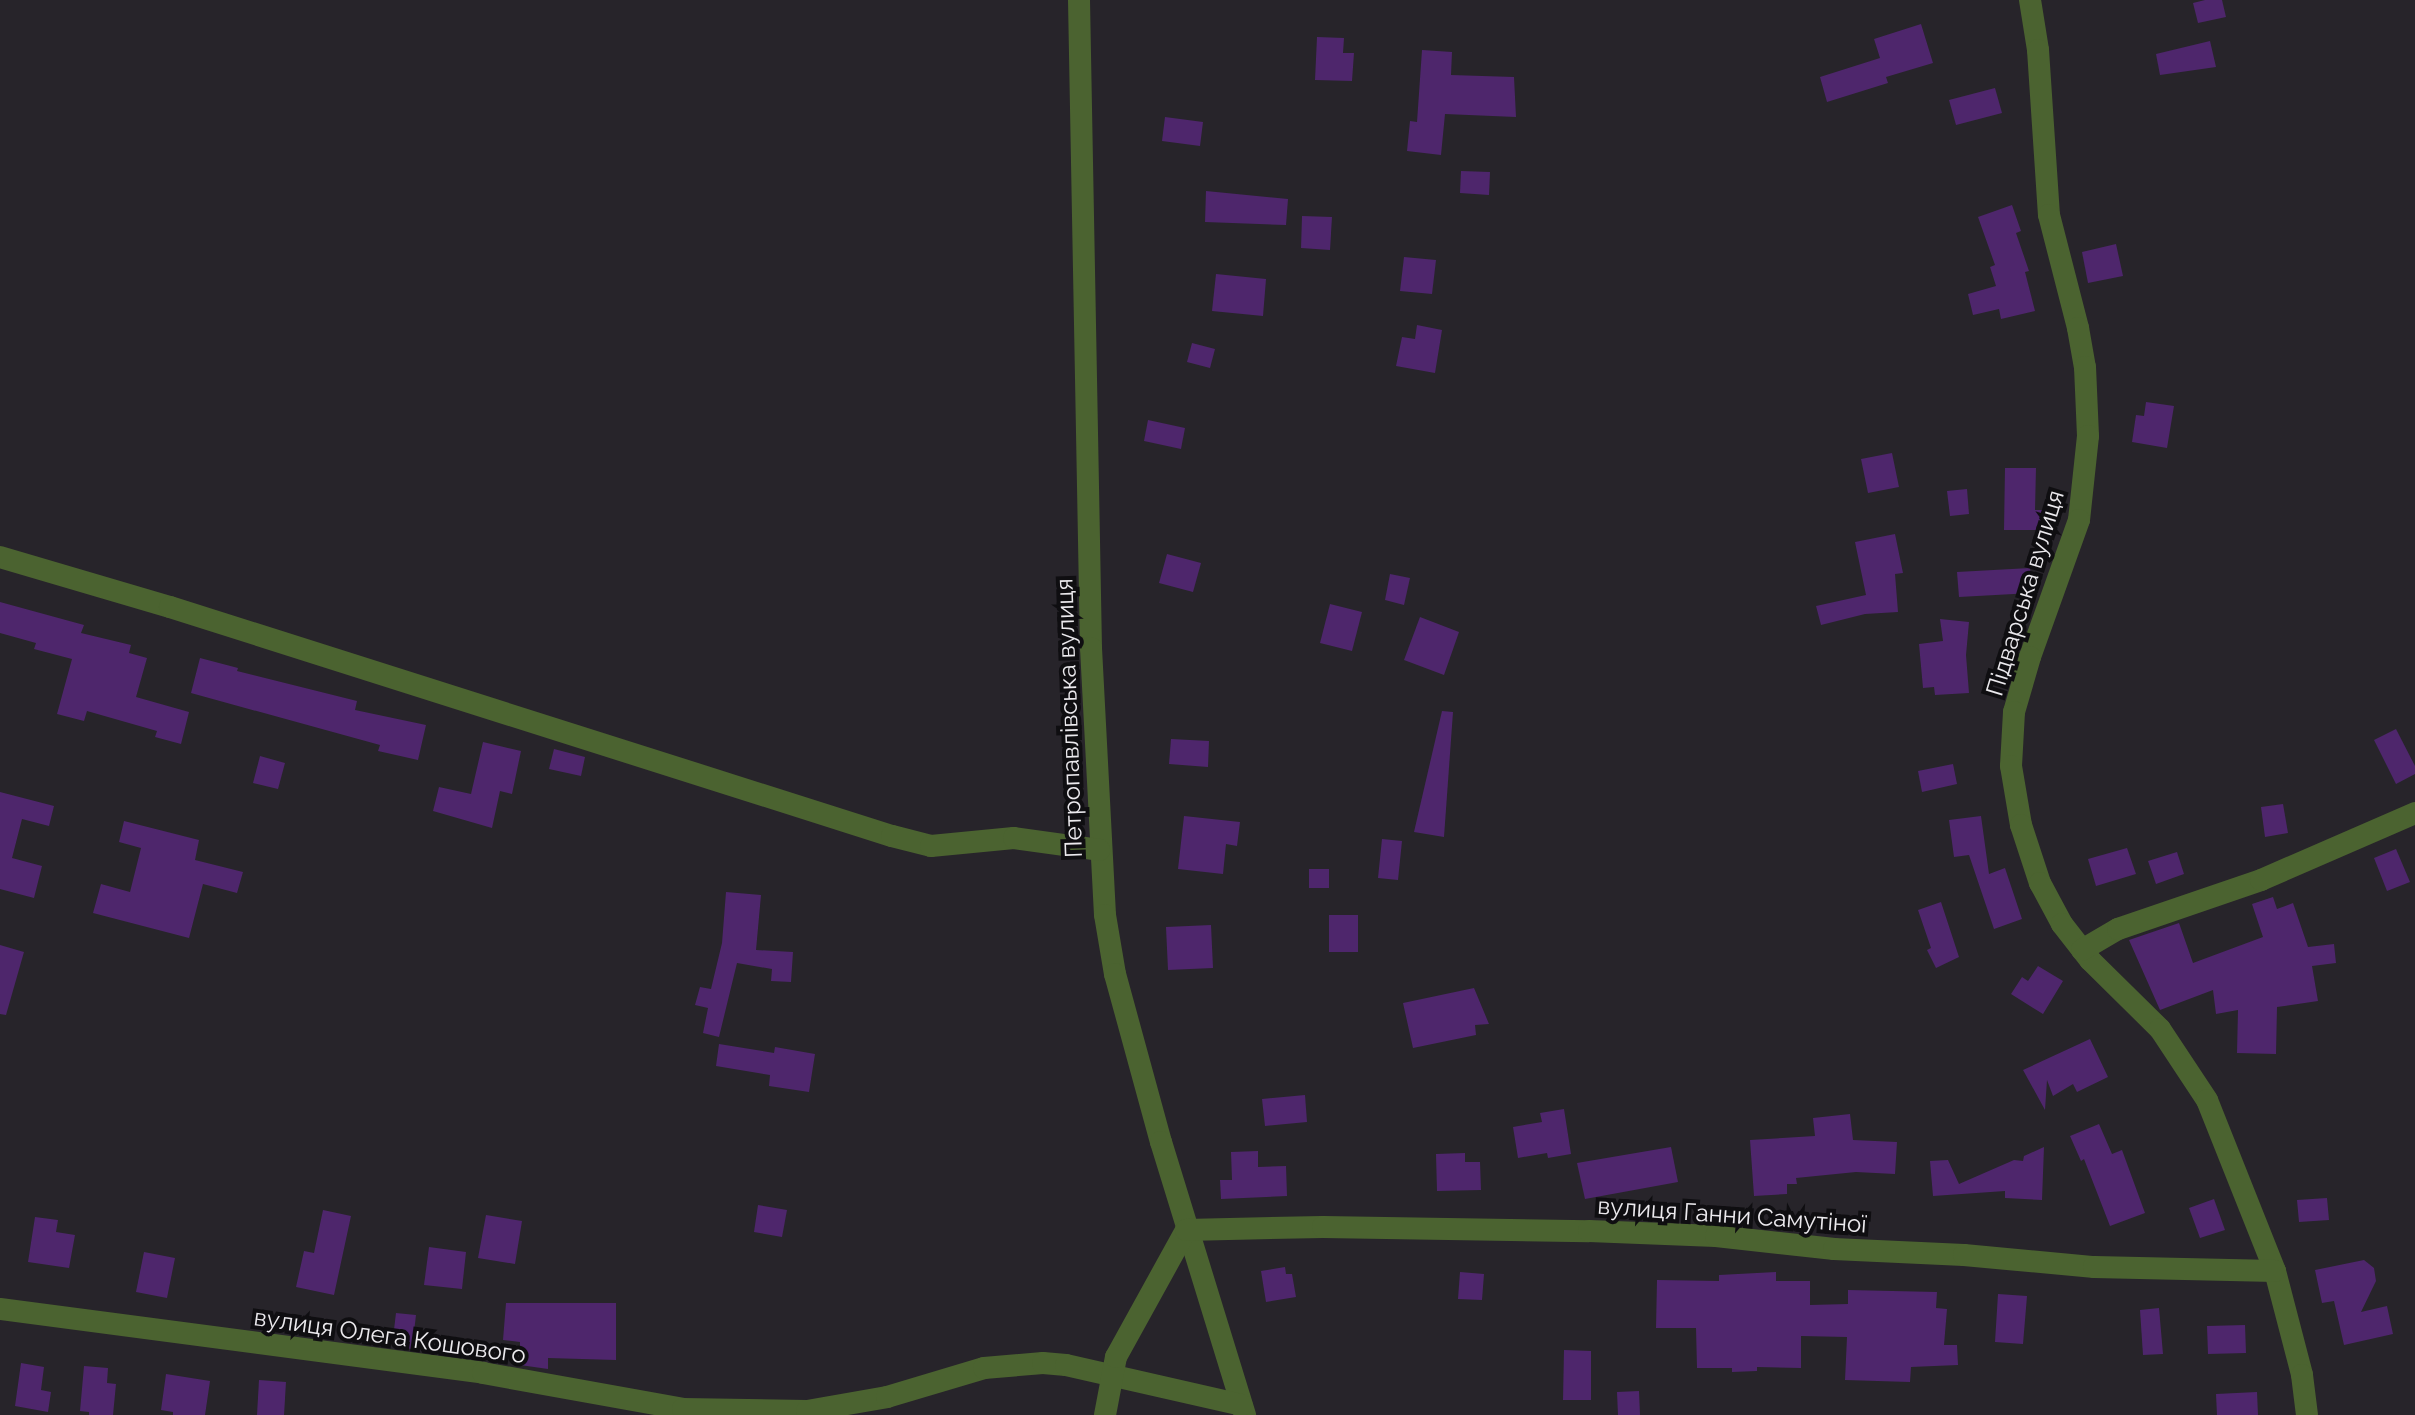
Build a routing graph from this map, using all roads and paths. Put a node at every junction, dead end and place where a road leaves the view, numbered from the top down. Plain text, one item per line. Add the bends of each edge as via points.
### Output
1 (1079, 0) edge
2 (2030, 0) edge
3 (0, 557) edge
4 (2415, 813) edge
5 (1099, 850) junction
6 (2082, 950) junction
7 (1186, 1230) junction
8 (2275, 1271) junction
9 (0, 1309) edge
10 (1111, 1375) junction
11 (1244, 1410) edge
12 (1105, 1415) edge
13 (2307, 1415) edge

1 - 5 street, Петропавлівська вулиця
2 - 6 street, Підварська вулиця via 2049,215 2085,367 2088,436 2079,520 2014,712 2011,766 2021,825 2040,883
3 - 5 street via 892,836 931,846 1014,838
4 - 6 street via 2261,880 2118,929
5 - 7 street, Петропавлівська вулиця via 1115,974
6 - 8 street, Підварська вулиця via 2139,1005 2198,1082
7 - 8 street, вулиця Ганни Самутіної via 1633,1233 2094,1267
7 - 10 street
7 - 11 street, Петропавлівська вулиця
8 - 13 street, Підварська вулиця
9 - 10 street, вулиця Олега Кошового via 483,1373 683,1409 807,1411 1012,1365 1066,1365
10 - 11 street, вулиця Олега Кошового
10 - 12 street

